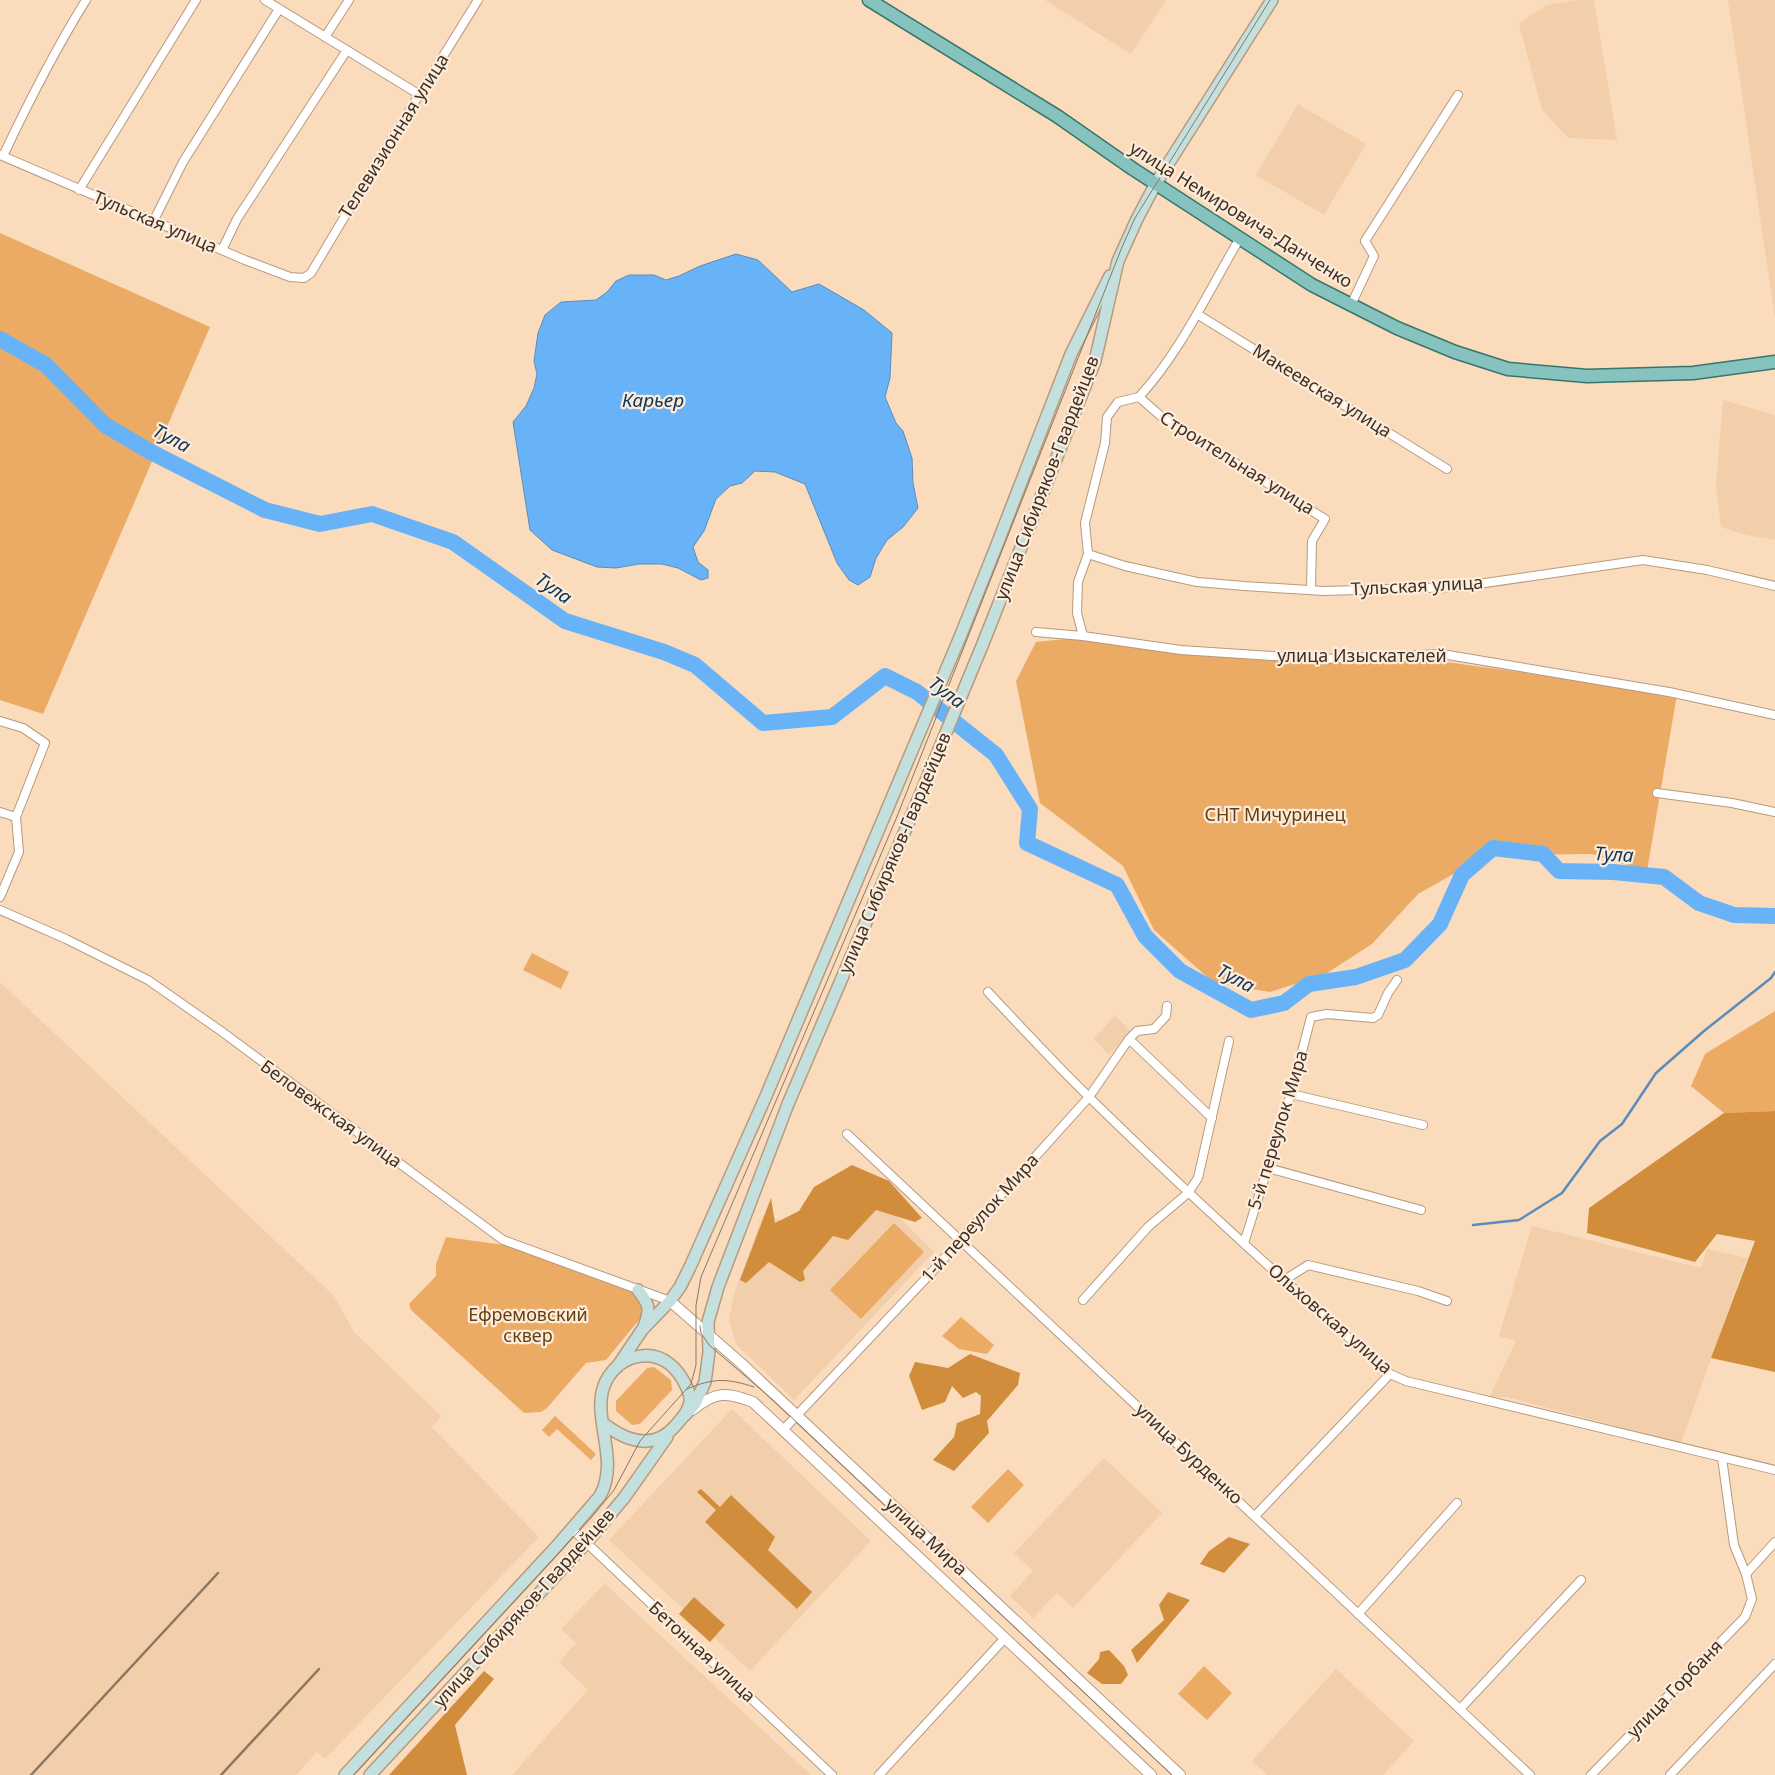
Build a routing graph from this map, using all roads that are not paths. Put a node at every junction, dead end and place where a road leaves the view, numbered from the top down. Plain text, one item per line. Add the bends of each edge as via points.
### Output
1 (86, 0) edge
2 (196, 0) edge
3 (265, 0) edge
4 (349, 0) edge
5 (478, 0) edge
6 (871, 0) edge
7 (1272, 0) edge
8 (279, 9) junction
9 (326, 37) junction
10 (347, 50) junction
11 (420, 95) junction
12 (1458, 95) dead end
13 (2, 156) edge
14 (1156, 183) junction
15 (80, 190) junction
16 (153, 222) junction
17 (1240, 238) junction
18 (222, 250) junction
19 (1118, 261) junction
20 (312, 274) joint
21 (1351, 305) junction
22 (1197, 314) junction
23 (1775, 362) edge
24 (1138, 397) junction
25 (1447, 469) dead end
26 (1088, 554) junction
27 (1775, 586) edge
28 (1311, 589) junction
29 (1036, 632) dead end
30 (1083, 636) junction
31 (1775, 715) edge
32 (0, 721) edge
33 (1656, 793) dead end
34 (0, 812) edge
35 (1775, 812) edge
36 (16, 817) junction
37 (0, 897) edge
38 (0, 910) edge
39 (1397, 980) dead end
40 (988, 992) dead end
41 (1167, 1006) dead end
42 (1129, 1039) junction
43 (1229, 1041) dead end
44 (1291, 1094) junction
45 (1089, 1097) junction
46 (1212, 1118) junction
47 (1424, 1125) dead end
48 (847, 1134) dead end
49 (1268, 1168) junction
50 (1188, 1193) junction
51 (1420, 1210) dead end
52 (960, 1240) junction
53 (1244, 1243) junction
54 (1283, 1281) junction
55 (638, 1290) junction
56 (1083, 1300) dead end
57 (670, 1301) junction
58 (1447, 1302) dead end
59 (642, 1330) junction
60 (708, 1334) junction
61 (617, 1367) junction
62 (1390, 1374) junction
63 (685, 1415) junction
64 (797, 1416) junction
65 (603, 1423) junction
66 (783, 1430) junction
67 (669, 1433) junction
68 (1722, 1458) junction
69 (1775, 1470) edge
70 (1457, 1503) dead end
71 (1255, 1516) junction
72 (572, 1530) junction
73 (1775, 1542) edge
74 (586, 1543) junction
75 (1746, 1574) junction
76 (1581, 1580) dead end
77 (1358, 1614) junction
78 (1005, 1638) junction
79 (1775, 1664) edge
80 (1460, 1709) junction
81 (375, 1743) junction
82 (388, 1755) junction
83 (345, 1775) edge
84 (370, 1775) edge
85 (832, 1775) edge
86 (879, 1775) edge
87 (1150, 1775) edge
88 (1180, 1775) edge
89 (1530, 1775) edge
90 (1592, 1775) edge
91 (1670, 1775) edge

1 - 13 street via 61,40
2 - 15 street
3 - 8 street
4 - 9 street
5 - 11 street, Телевизионная улица
6 - 14 main road, улица Немировича-Данченко via 1058,116
7 - 14 main road, улица Сибиряков-Гвардейцев
8 - 9 street
8 - 16 street via 183,162
9 - 10 street
10 - 11 street
10 - 18 street via 237,219
11 - 20 street, Телевизионная улица
12 - 21 street via 1365,241 1374,256
13 - 15 street, Тульская улица
14 - 17 main road, улица Немировича-Данченко
14 - 19 main road, улица Сибиряков-Гвардейцев
15 - 16 street, Тульская улица
16 - 18 street, Тульская улица
17 - 21 main road, улица Немировича-Данченко via 1312,285
17 - 22 street
18 - 20 street, Тульская улица via 290,277 304,278
19 - 57 main road, улица Сибиряков-Гвардейцев via 1071,354 960,637 746,1141 690,1267
19 - 60 main road, улица Сибиряков-Гвардейцев via 1095,361 982,646 788,1104 714,1297
21 - 23 main road, улица Немировича-Данченко via 1397,328 1508,369 1586,376 1671,374
22 - 24 street via 1152,383
22 - 25 street, Макеевская улица
24 - 26 street via 1118,402 1107,417 1105,443 1084,523
24 - 28 street, Строительная улица via 1163,418 1325,519 1312,541
26 - 28 street, Тульская улица via 1197,582
26 - 30 street via 1078,582 1077,613
27 - 28 street, Тульская улица via 1707,570 1643,560 1458,587
29 - 30 street, улица Изыскателей
30 - 31 street, улица Изыскателей via 1180,650 1320,659 1442,654 1669,692
32 - 36 street via 23,728 45,743
33 - 35 street
34 - 36 street
36 - 37 street via 19,852
38 - 55 street, Беловежская улица via 148,980 503,1240
39 - 44 street, 5-й переулок Мира via 1378,1015 1373,1018 1327,1014 1311,1017
40 - 45 street, Ольховская улица
41 - 42 street via 1166,1016 1154,1029 1136,1031
42 - 45 street, 1-й переулок Мира
42 - 46 street
43 - 46 street
44 - 47 street
44 - 49 street, 5-й переулок Мира
45 - 50 street, Ольховская улица
45 - 52 street, 1-й переулок Мира
46 - 50 street via 1198,1178
48 - 52 street, улица Бурденко
49 - 51 street
49 - 53 street, 5-й переулок Мира
50 - 53 street, Ольховская улица
50 - 56 street via 1148,1227
52 - 64 street, 1-й переулок Мира
52 - 71 street, улица Бурденко
53 - 54 street, Ольховская улица
54 - 58 street via 1308,1265 1418,1291
54 - 62 street, Ольховская улица
55 - 57 street, Беловежская улица
55 - 59 main road via 648,1302 648,1315
57 - 59 main road, улица Сибиряков-Гвардейцев
57 - 60 street, улица Мира
59 - 61 main road, улица Сибиряков-Гвардейцев
60 - 63 main road, улица Сибиряков-Гвардейцев via 708,1365 703,1388
60 - 64 street, улица Мира
61 - 63 main road via 630,1357 650,1355 669,1363 682,1375 690,1395
61 - 65 main road via 606,1382 602,1396
62 - 68 street, Ольховская улица via 1406,1381
62 - 71 street
63 - 66 street via 706,1399 722,1394 738,1396 753,1402
63 - 67 main road
64 - 66 street, 1-й переулок Мира
64 - 88 street, улица Мира
65 - 67 main road via 617,1434 640,1441 656,1440
65 - 72 main road, улица Сибиряков-Гвардейцев via 608,1464 605,1486
66 - 78 street, улица Мира
67 - 74 main road, улица Сибиряков-Гвардейцев via 624,1498
68 - 69 street, Ольховская улица
68 - 75 street via 1734,1545
70 - 77 street
71 - 77 street, улица Бурденко
72 - 74 street, Бетонная улица
72 - 81 main road, улица Сибиряков-Гвардейцев
73 - 75 street
74 - 82 main road, улица Сибиряков-Гвардейцев
74 - 85 street, Бетонная улица
75 - 90 street, улица Горбаня via 1752,1599 1745,1617
76 - 80 street
77 - 80 street, улица Бурденко
78 - 86 street
78 - 87 street, улица Мира
79 - 91 street
80 - 89 street, улица Бурденко
81 - 82 main road
81 - 83 main road, улица Сибиряков-Гвардейцев
82 - 84 main road, улица Сибиряков-Гвардейцев

